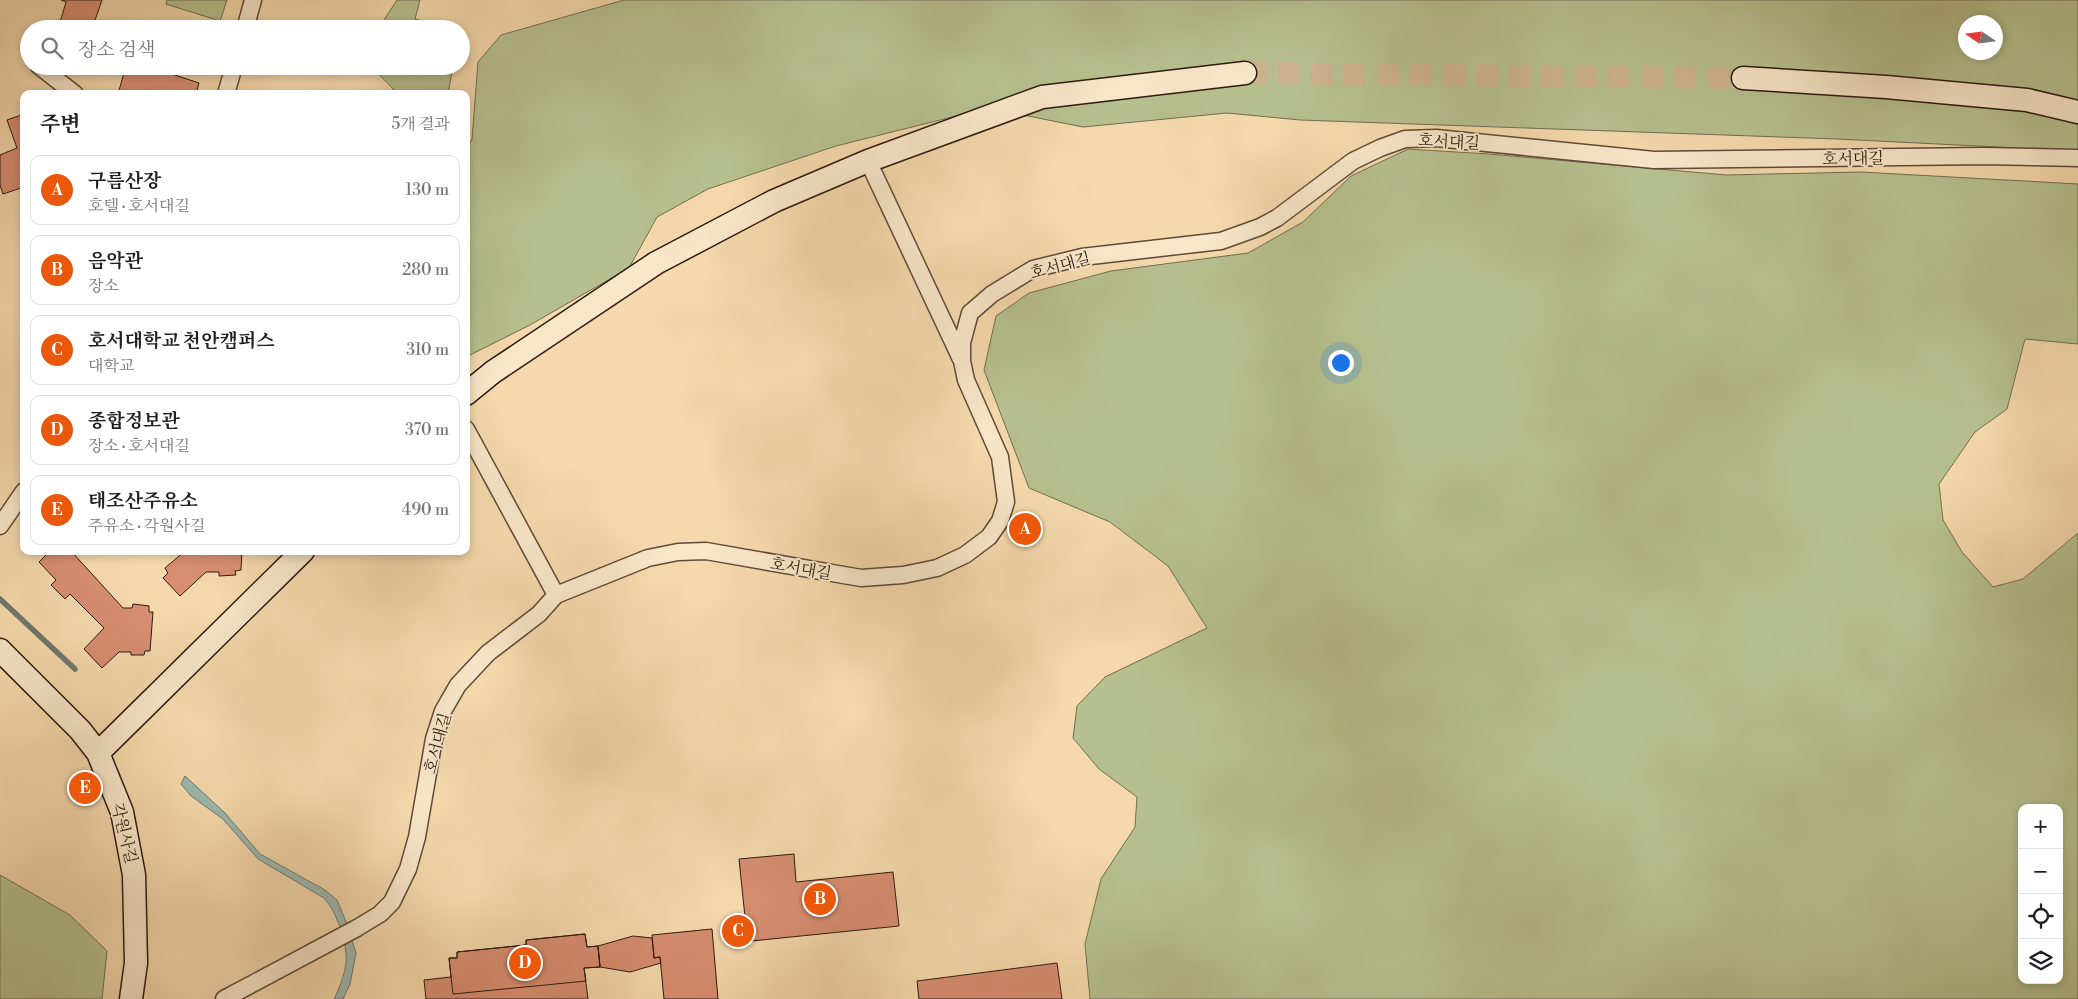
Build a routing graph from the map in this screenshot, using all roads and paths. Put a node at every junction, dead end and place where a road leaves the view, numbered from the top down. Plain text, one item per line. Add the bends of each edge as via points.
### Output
1 (253, 0) edge
2 (247, 20) edge
3 (1245, 73) tunnel mouth
4 (51, 75) edge
5 (231, 75) edge
6 (1743, 78) tunnel mouth
7 (70, 90) edge
8 (227, 90) edge
9 (2078, 112) edge
10 (2078, 158) edge
11 (868, 161) junction
12 (962, 360) junction
13 (470, 391) edge
14 (470, 436) edge
15 (20, 497) edge
16 (0, 526) edge
17 (300, 555) edge
18 (556, 594) junction
19 (0, 650) edge
20 (98, 752) junction
21 (131, 999) edge
22 (224, 999) edge

1 - 2 street
3 - 11 street via 1042,97
4 - 7 street
5 - 8 street
6 - 9 street via 2027,100
10 - 12 street, 호서대길 via 1654,160 1436,138 1405,139 1353,161 1277,218 1221,241 1082,257 1033,269 992,294 970,313 962,342
11 - 12 street
11 - 13 street via 774,201 656,263
12 - 18 street, 호서대길 via 966,380 1000,457 1006,502 1000,521 988,537 965,555 937,568 861,578 706,551 678,552 648,558
14 - 18 street
15 - 16 street
17 - 20 street
18 - 22 street, 호서대길 via 539,614 488,653 458,685 443,711 434,740 417,837 408,870 392,902 358,928
19 - 20 street, 각원사길
20 - 21 street, 각원사길 via 122,812 134,874 136,962

